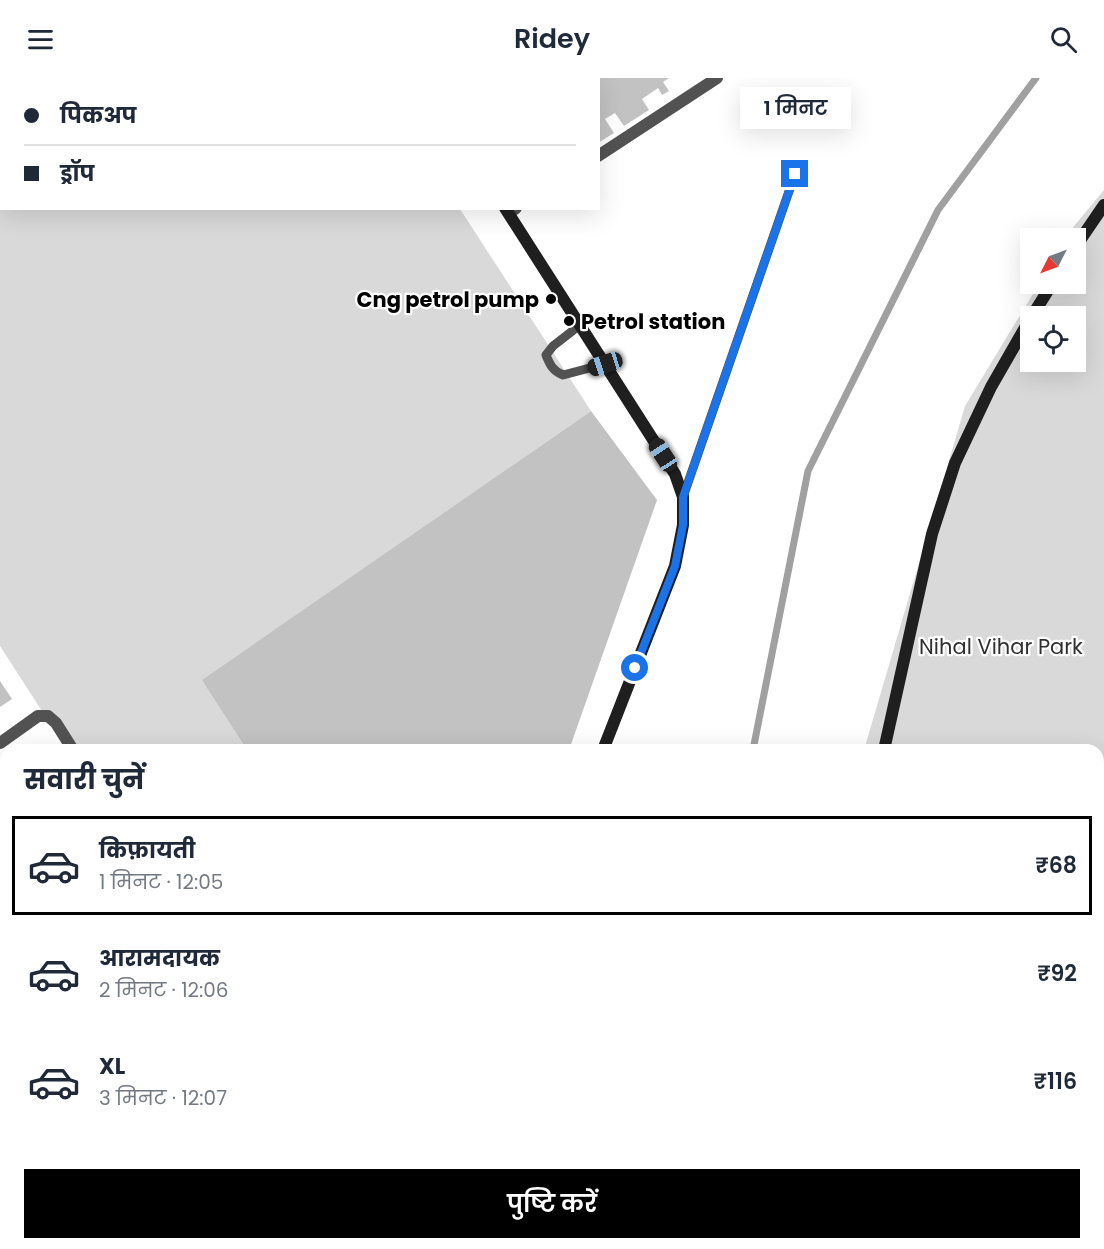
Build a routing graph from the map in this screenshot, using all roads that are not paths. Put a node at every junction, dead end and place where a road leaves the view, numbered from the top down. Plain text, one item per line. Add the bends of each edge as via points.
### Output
1 (717, 78) edge
2 (600, 155) edge
3 (795, 174) dead end
4 (1104, 205) edge
5 (510, 210) edge
6 (1086, 231) edge
7 (580, 325) junction
8 (1020, 337) edge
9 (605, 364) junction
10 (683, 497) junction
11 (0, 743) edge
12 (69, 744) edge
13 (605, 744) edge
14 (885, 744) edge

1 - 2 street
3 - 10 lane
4 - 6 street
5 - 7 street
7 - 9 street
7 - 9 lane via 553,346 546,355 549,364 563,375
8 - 14 street via 954,463 932,534
9 - 10 street via 675,474
10 - 13 street via 683,525 675,566
11 - 12 street via 38,716 48,716

